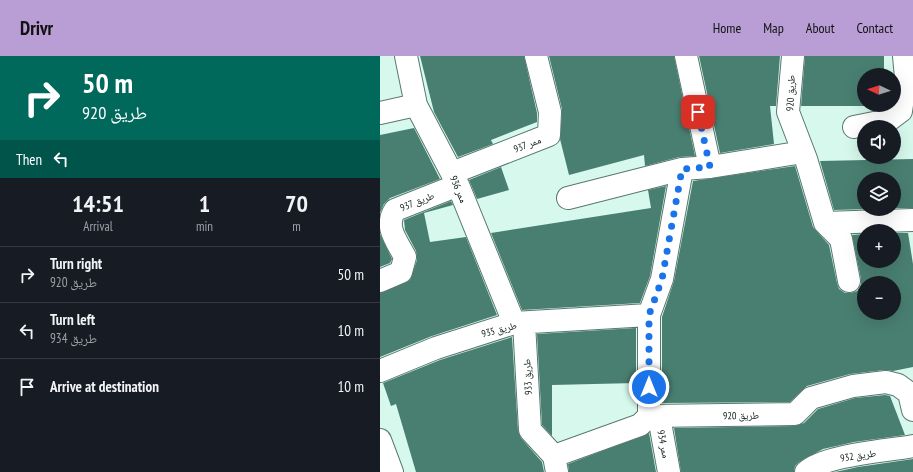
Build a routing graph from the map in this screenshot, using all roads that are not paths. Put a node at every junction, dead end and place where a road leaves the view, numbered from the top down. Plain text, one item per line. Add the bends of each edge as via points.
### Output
1 (406, 56) edge
2 (536, 56) edge
3 (686, 56) edge
4 (793, 56) edge
5 (904, 56) edge
6 (416, 105) junction
7 (380, 113) edge
8 (854, 127) dead end
9 (803, 152) junction
10 (710, 167) junction
11 (682, 169) junction
12 (455, 179) junction
13 (568, 198) dead end
14 (913, 220) edge
15 (825, 223) junction
16 (380, 281) edge
17 (849, 281) dead end
18 (649, 315) junction
19 (519, 323) junction
20 (380, 371) edge
21 (913, 410) edge
22 (654, 416) junction
23 (380, 440) edge
24 (913, 446) edge
25 (555, 464) edge
26 (392, 472) edge
27 (669, 472) edge
28 (806, 472) edge

1 - 6 street, ممر 936
2 - 12 street, ممر 937 via 550,112 550,135
3 - 10 street
4 - 9 street, طريق 920 via 788,112
5 - 8 street via 906,78 902,111 889,120
6 - 7 street
6 - 12 street, ممر 936
9 - 10 street
9 - 15 street, طريق 920
10 - 11 street
11 - 13 street
11 - 18 street, ممر 934 via 662,279
12 - 16 street, طريق 937 via 395,210 391,216 390,226 406,257 401,272
12 - 19 street, ممر 936
14 - 15 street
15 - 17 street, طريق 920 via 841,239
18 - 19 street, طريق 935
18 - 22 street, ممر 934
19 - 20 street, طريق 935 via 436,348
19 - 25 street, طريق 933 via 530,430
21 - 22 street, طريق 920 via 909,393 898,385 886,382 853,386 811,398 795,414
22 - 25 street via 640,426
22 - 27 street, ممر 934
23 - 26 street
24 - 28 street, طريق 932 via 830,460 816,464

